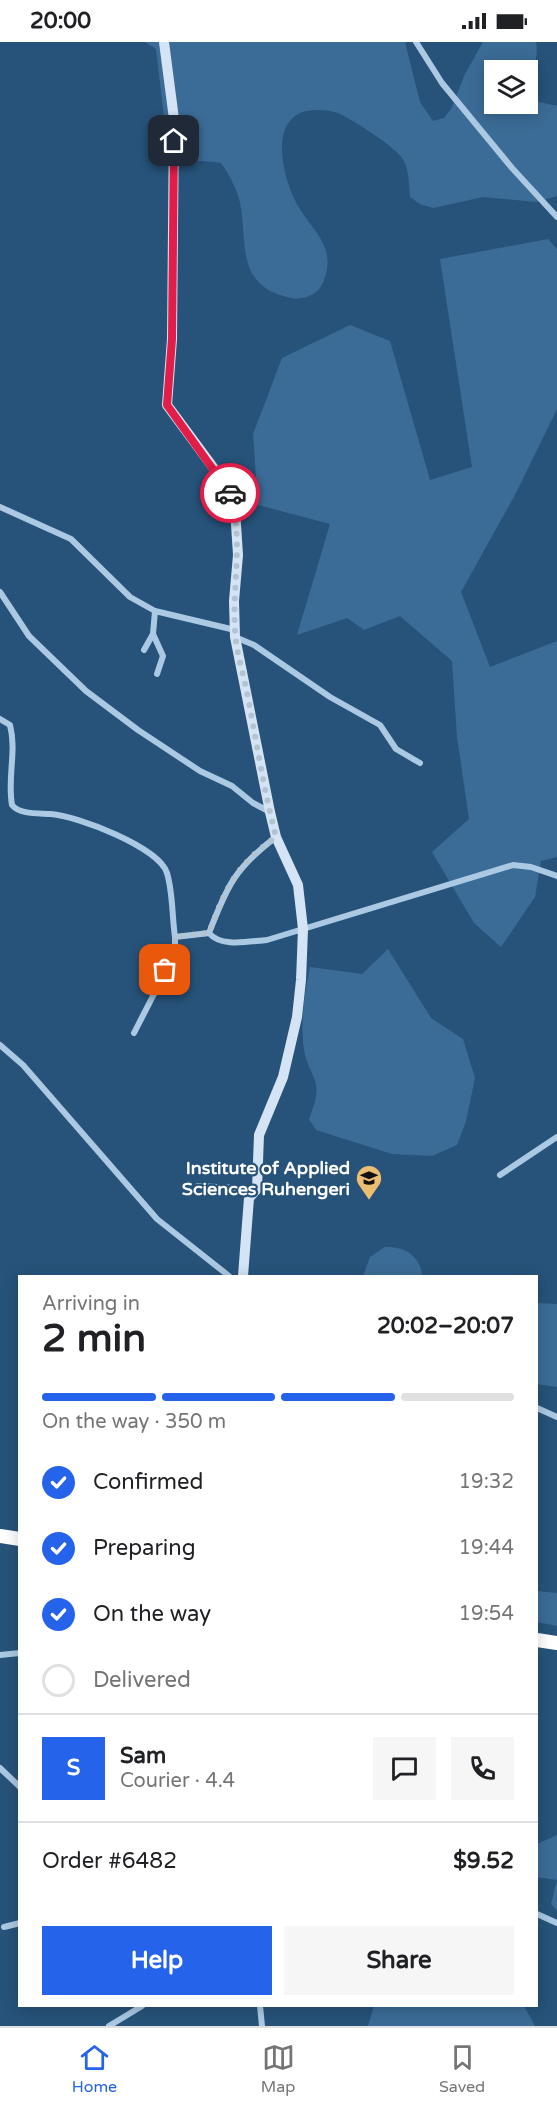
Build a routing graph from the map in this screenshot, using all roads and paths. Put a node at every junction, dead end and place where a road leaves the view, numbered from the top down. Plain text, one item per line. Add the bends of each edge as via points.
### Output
1 (164, 42) edge
2 (416, 42) edge
3 (557, 216) edge
4 (0, 507) edge
5 (0, 592) edge
6 (155, 611) junction
7 (153, 634) junction
8 (235, 634) junction
9 (144, 650) dead end
10 (157, 674) dead end
11 (0, 719) edge
12 (420, 763) dead end
13 (270, 812) junction
14 (276, 837) junction
15 (557, 876) edge
16 (303, 929) junction
17 (209, 933) junction
18 (175, 937) junction
19 (135, 1033) dead end
20 (0, 1045) edge
21 (557, 1137) edge
22 (500, 1175) dead end
23 (198, 1186) dead end
24 (257, 1189) junction
25 (228, 1275) edge
26 (243, 1275) edge
27 (538, 1408) edge
28 (557, 1417) edge
29 (0, 1536) edge
30 (18, 1539) edge
31 (538, 1640) edge
32 (557, 1644) edge
33 (18, 1653) edge
34 (0, 1655) edge
35 (0, 1768) edge
36 (18, 1786) edge
37 (538, 1914) edge
38 (557, 1923) edge
39 (18, 1924) edge
40 (4, 1927) dead end
41 (140, 2007) edge
42 (260, 2007) edge
43 (109, 2026) edge
44 (262, 2026) edge

1 - 8 main road via 174,119 172,339 167,405 218,474 235,509
2 - 3 street via 442,83
4 - 6 street via 76,543 130,597
5 - 13 street via 29,636 86,691 200,771
6 - 7 street
6 - 8 street
7 - 9 street
7 - 10 street via 163,656
8 - 12 street via 380,725 396,749
8 - 13 main road
11 - 18 street via 10,725 14,740 9,788 12,805 21,811 70,815 87,821 158,858 167,872
13 - 14 main road
14 - 16 main road via 298,885
14 - 17 street via 250,857 225,890
15 - 16 street via 531,867 513,866
16 - 17 street via 257,941 228,942 214,939
16 - 24 main road via 297,1017 283,1077 259,1135
17 - 18 street
18 - 19 street via 175,952
20 - 25 street via 23,1065 156,1219
21 - 22 street
23 - 24 street
24 - 26 main road via 249,1198
27 - 28 street
29 - 30 highway
31 - 32 highway
33 - 34 street
35 - 36 street
37 - 38 street
39 - 40 street
41 - 43 street
42 - 44 street

